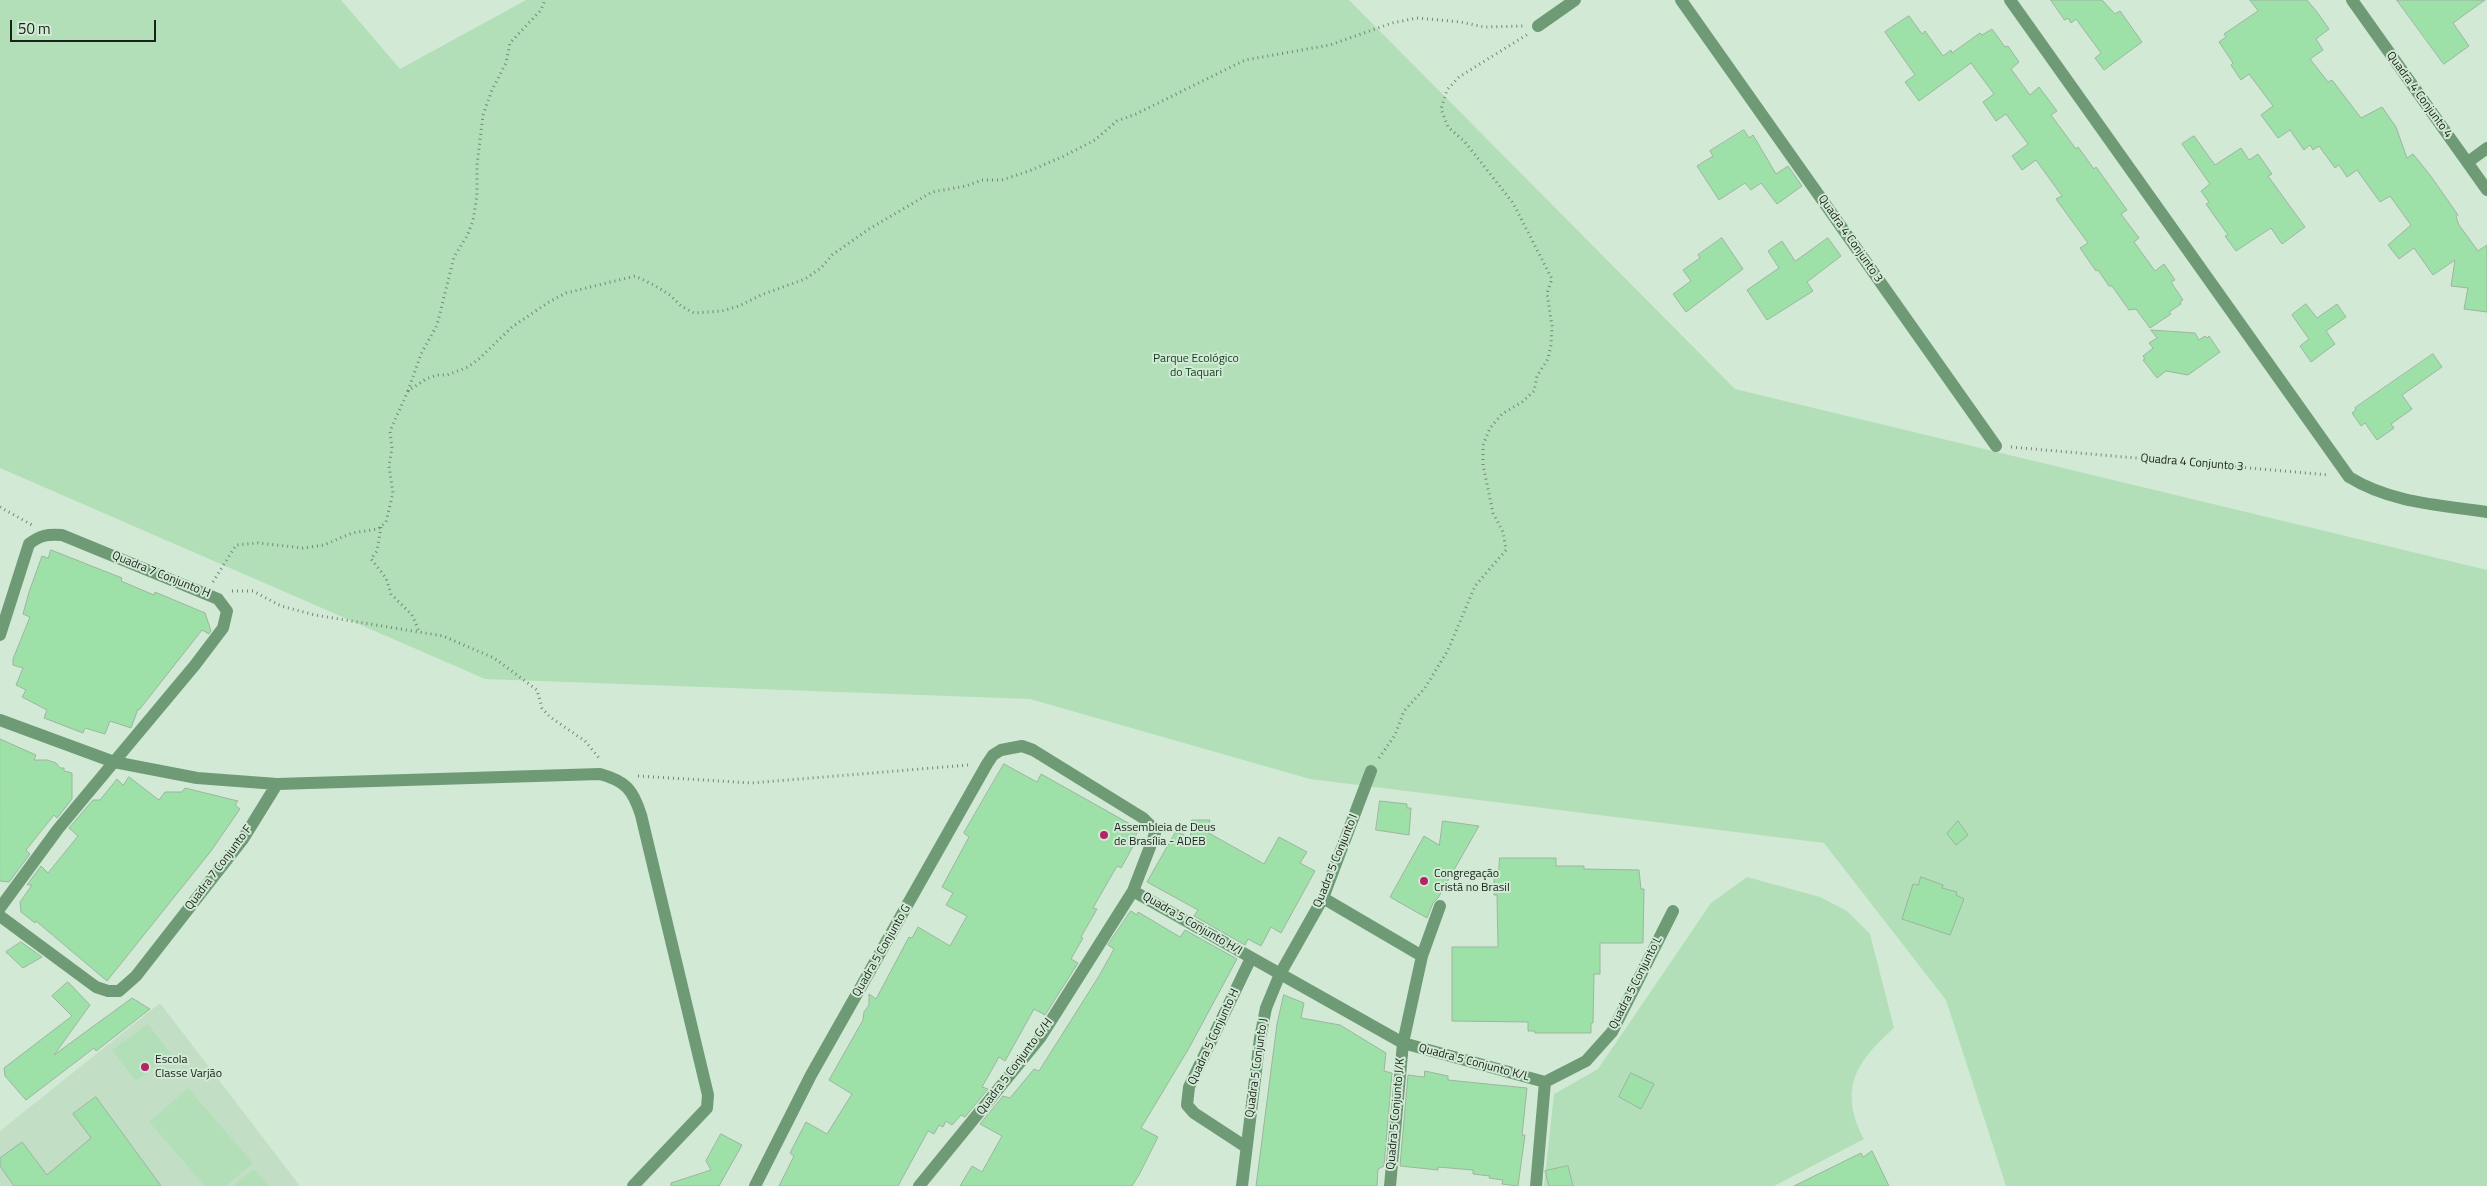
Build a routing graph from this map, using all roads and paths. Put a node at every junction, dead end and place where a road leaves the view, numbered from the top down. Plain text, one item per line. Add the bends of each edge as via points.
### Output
1 (545, 0) edge
2 (1576, 0) edge
3 (1681, 0) edge
4 (2010, 0) edge
5 (2352, 0) edge
6 (1538, 26) junction
7 (2487, 148) edge
8 (2468, 162) junction
9 (2487, 190) edge
10 (408, 391) junction
11 (1996, 446) joint
12 (2350, 477) junction
13 (0, 507) edge
14 (2487, 512) edge
15 (381, 526) junction
16 (49, 534) junction
17 (212, 596) junction
18 (419, 631) junction
19 (0, 635) edge
20 (0, 720) edge
21 (114, 762) junction
22 (986, 764) junction
23 (1371, 771) joint
24 (600, 774) junction
25 (636, 776) dead end
26 (278, 784) junction
27 (1143, 818) joint
28 (1133, 891) junction
29 (1323, 898) junction
30 (1440, 906) dead end
31 (0, 908) edge
32 (1673, 912) dead end
33 (0, 916) edge
34 (1422, 956) junction
35 (1251, 958) junction
36 (1280, 974) junction
37 (1403, 1043) junction
38 (1545, 1082) junction
39 (1246, 1147) junction
40 (633, 1186) edge
41 (755, 1186) edge
42 (919, 1186) edge
43 (1242, 1186) edge
44 (1390, 1186) edge
45 (1536, 1186) edge

1 - 10 path via 541,10 510,43 506,63 483,115 473,221 454,257 437,325 421,354
2 - 6 street
3 - 11 street, Quadra 4 Conjunto 3
4 - 12 street
5 - 8 street, Quadra 4 Conjunto 4
6 - 10 path via 1484,27 1417,18 1314,49 1245,60 1136,114 1117,120 1095,140 1062,157 1002,180 982,180 932,192 869,229 804,279 739,306 694,313 645,279 636,276 612,281 549,302 512,328 468,367 426,379
6 - 23 path via 1517,43 1459,77 1447,90 1441,109 1448,127 1465,142 1513,204 1552,279 1547,294 1552,326 1548,359 1534,391 1502,414 1490,428 1483,445 1483,465 1493,513 1503,532 1506,550 1475,586 1440,664 1425,688 1404,711 1395,735
7 - 8 street
8 - 9 street, Quadra 4 Conjunto 4
10 - 15 path via 390,432 389,466 393,493 386,522
11 - 12 path, Quadra 4 Conjunto 3
12 - 14 street via 2388,496
13 - 16 path
15 - 17 path via 352,533 324,545 303,548 258,543 236,546
15 - 18 path via 377,551 371,559 386,578 391,594 412,616
16 - 17 street, Quadra 7 Conjunto H via 62,535
16 - 19 street via 36,537 29,544
17 - 18 path via 234,590 253,591 281,606 315,615
17 - 21 street, Quadra 7 Conjunto H via 227,611 223,628
18 - 24 path via 443,636 494,658 522,677 537,690 542,708 550,718 585,741 600,759
20 - 21 street
21 - 26 street via 197,778
21 - 31 street via 58,829
22 - 25 path via 752,783
22 - 27 street, Quadra 5 Conjunto G via 1001,750 1022,746
22 - 41 street, Quadra 5 Conjunto G via 811,1075
23 - 29 street, Quadra 5 Conjunto I
24 - 26 street
24 - 40 street via 626,785 636,799 707,1082 707,1108
26 - 33 street, Quadra 7 Conjunto F via 243,839 136,976 119,991 108,992 96,987
27 - 28 street, Quadra 5 Conjunto G/H via 1154,828 1155,834
28 - 35 street, Quadra 5 Conjunto H/I
28 - 42 street, Quadra 5 Conjunto G/H via 1040,1038
29 - 34 street
29 - 36 street, Quadra 5 Conjunto I
30 - 34 street
32 - 38 street, Quadra 5 Conjunto L via 1612,1032 1586,1062
34 - 37 street
35 - 36 street, Quadra 5 Conjunto H/I
35 - 39 street, Quadra 5 Conjunto H via 1187,1097 1187,1105 1194,1113
36 - 37 street
36 - 39 street, Quadra 5 Conjunto J via 1266,1008 1260,1038
37 - 38 street, Quadra 5 Conjunto K/L
37 - 44 street, Quadra 5 Conjunto J/K
38 - 45 street
39 - 43 street, Quadra 5 Conjunto J

